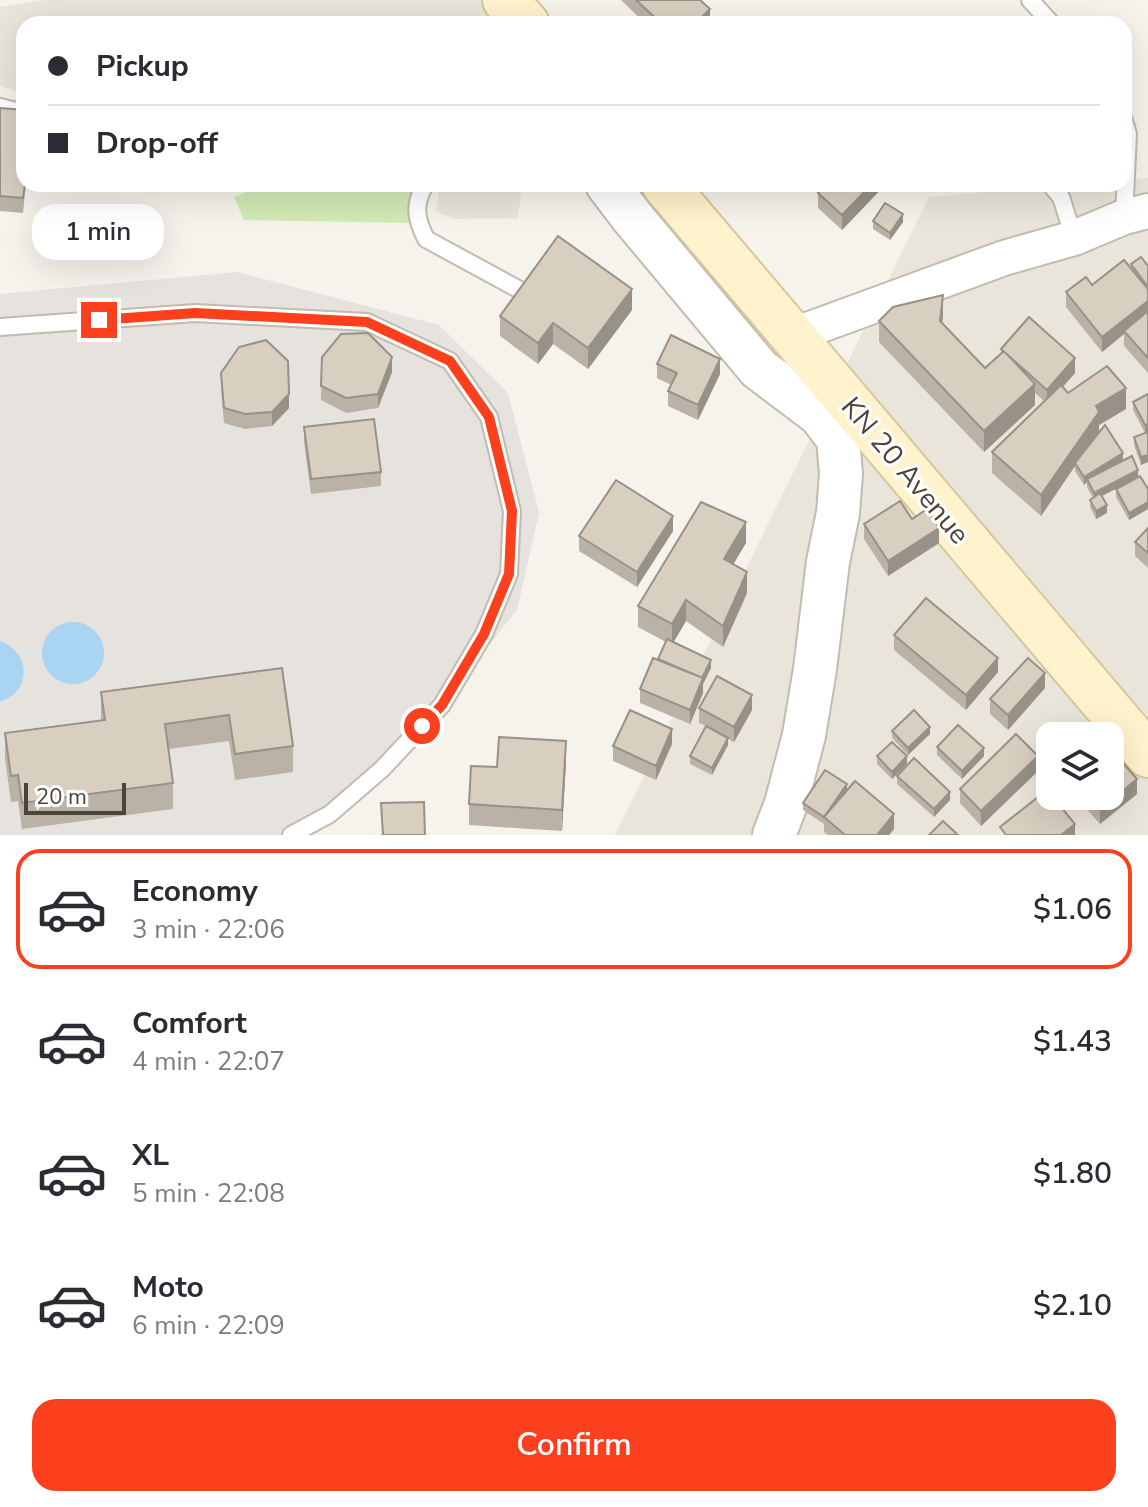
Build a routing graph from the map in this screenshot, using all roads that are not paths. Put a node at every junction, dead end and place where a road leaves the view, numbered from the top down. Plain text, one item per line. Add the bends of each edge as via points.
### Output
1 (505, 0) edge
2 (1030, 0) edge
3 (520, 16) edge
4 (1045, 16) edge
5 (1132, 174) edge
6 (421, 192) edge
7 (613, 192) edge
8 (671, 192) edge
9 (1057, 192) edge
10 (1136, 214) edge
11 (1074, 238) junction
12 (518, 289) edge
13 (0, 327) edge
14 (791, 336) junction
15 (1148, 755) edge
16 (291, 835) edge
17 (774, 835) edge

1 - 3 main road
2 - 4 lane
5 - 10 lane
6 - 12 lane via 417,211 426,239
7 - 17 street via 759,369 820,415 838,439 838,513 815,669 804,735
8 - 14 main road, KN 20 Avenue
9 - 11 lane
10 - 11 street
11 - 14 street via 1004,258
13 - 16 lane via 195,313 367,322 450,361 489,417 512,511 509,574 484,634 442,705 382,769 330,814
14 - 15 main road, KN 20 Avenue

